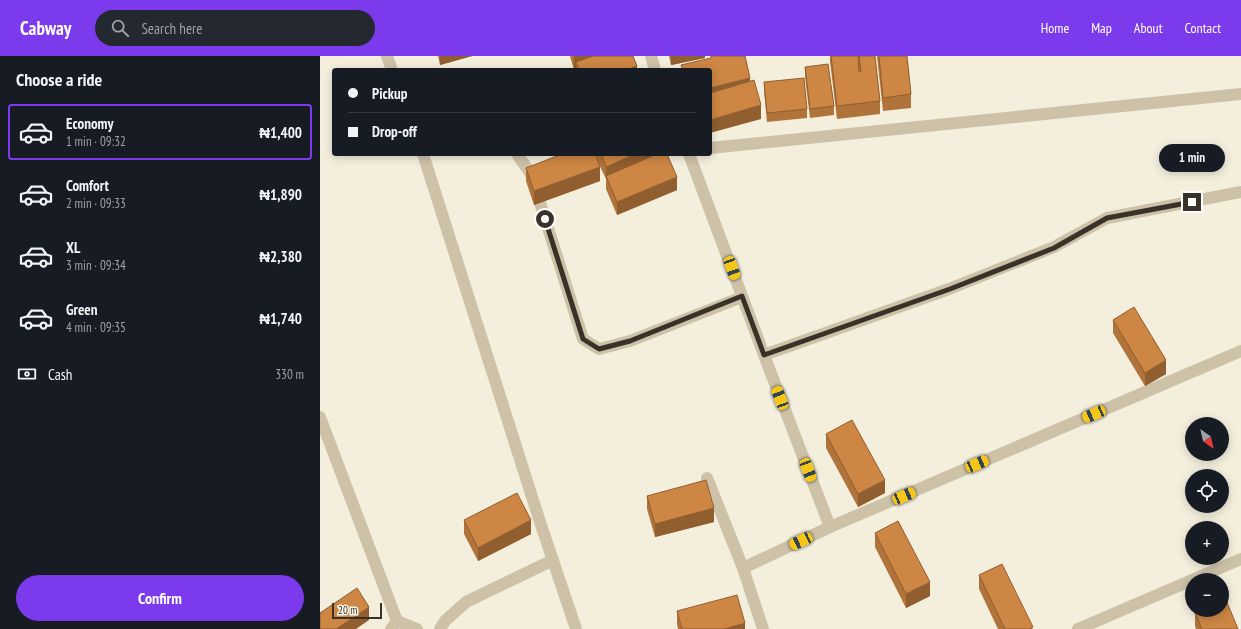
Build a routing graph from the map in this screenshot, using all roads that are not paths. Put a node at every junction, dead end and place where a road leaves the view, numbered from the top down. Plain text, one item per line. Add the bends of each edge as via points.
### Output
1 (387, 56) edge
2 (651, 56) edge
3 (391, 68) edge
4 (654, 68) edge
5 (1241, 94) edge
6 (712, 148) edge
7 (424, 156) edge
8 (518, 156) edge
9 (690, 156) edge
10 (1241, 192) edge
11 (742, 296) junction
12 (1241, 350) edge
13 (764, 355) junction
14 (320, 417) edge
15 (708, 478) dead end
16 (830, 527) junction
17 (1241, 559) edge
18 (553, 560) junction
19 (743, 568) junction
20 (394, 625) edge
21 (417, 629) edge
22 (440, 629) edge
23 (576, 629) edge
24 (763, 629) edge
25 (1078, 629) edge

1 - 3 street
2 - 4 street
5 - 6 street
7 - 18 street
8 - 11 street via 535,172 583,339 599,349 630,341
9 - 11 street
10 - 13 street via 1107,218 1054,248 950,289
11 - 13 street
12 - 16 street
13 - 16 street
14 - 20 street
15 - 19 street
16 - 19 street
17 - 25 street
18 - 22 street via 466,602
18 - 23 street
19 - 24 street
20 - 21 street

